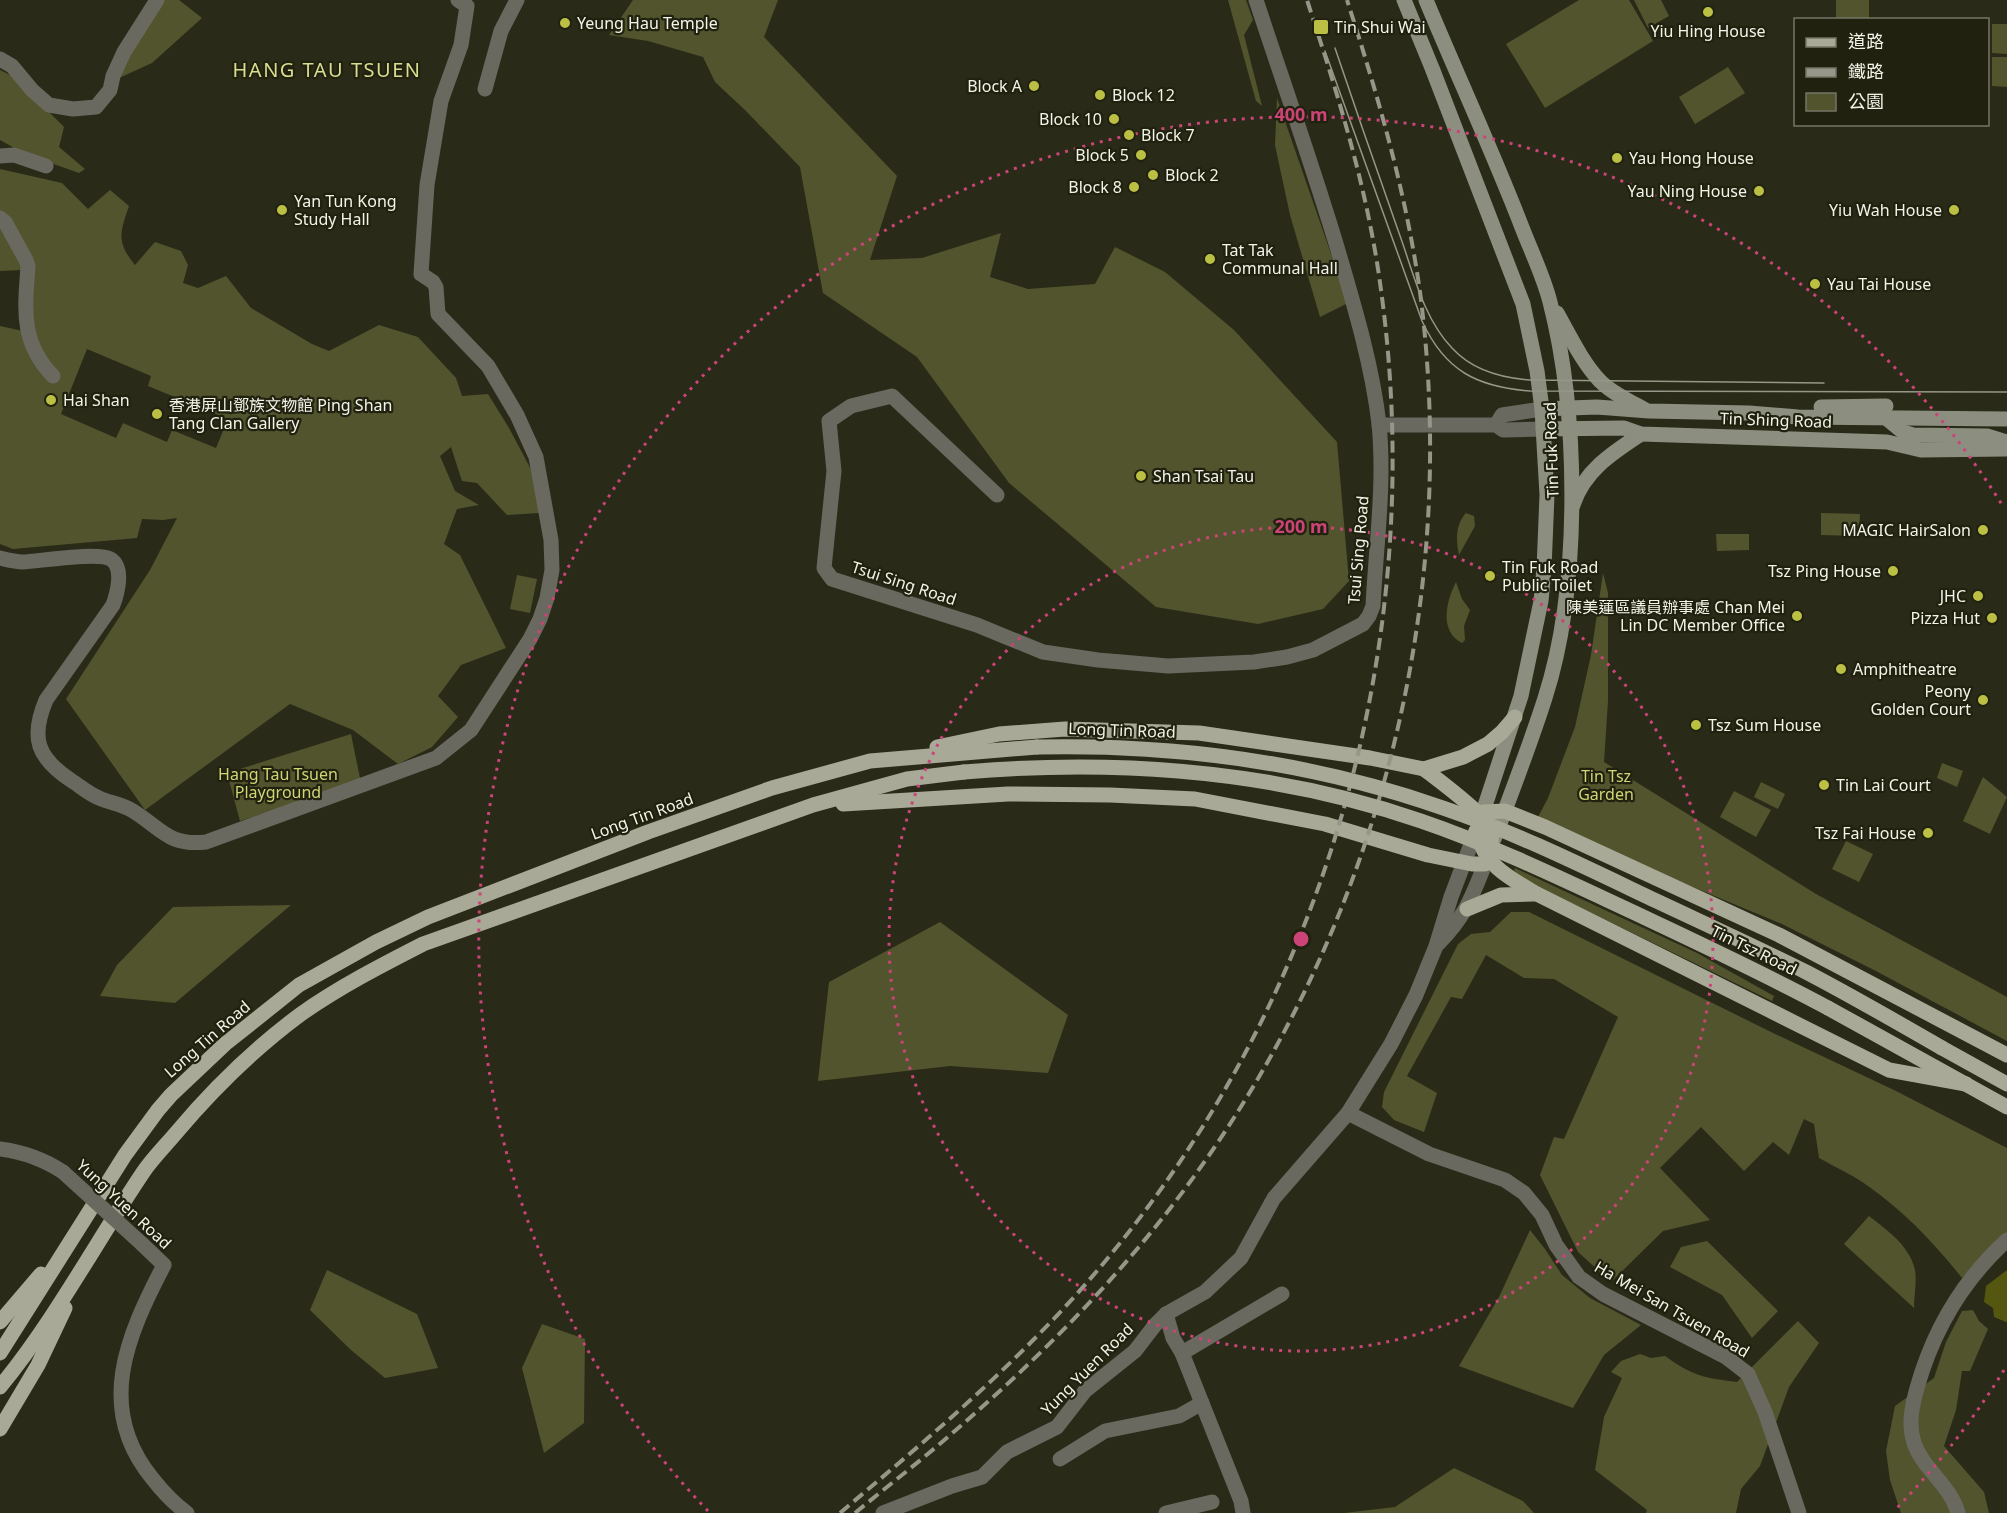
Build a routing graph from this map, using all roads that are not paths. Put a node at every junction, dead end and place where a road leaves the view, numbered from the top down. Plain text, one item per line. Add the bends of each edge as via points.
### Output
1 (157, 0) edge
2 (458, 0) edge
3 (517, 0) edge
4 (1256, 0) edge
5 (1404, 0) edge
6 (1426, 0) edge
7 (0, 60) edge
8 (485, 89) dead end
9 (0, 156) edge
10 (46, 166) dead end
11 (0, 218) edge
12 (1550, 300) junction
13 (53, 376) dead end
14 (1567, 407) junction
15 (1542, 409) junction
16 (1649, 411) junction
17 (1886, 412) junction
18 (2007, 419) edge
19 (1496, 424) junction
20 (1379, 425) junction
21 (1568, 428) junction
22 (1543, 429) junction
23 (1641, 435) junction
24 (2007, 442) edge
25 (2007, 449) edge
26 (997, 495) dead end
27 (1571, 514) junction
28 (0, 558) edge
29 (1515, 717) junction
30 (870, 761) junction
31 (1424, 769) junction
32 (813, 805) junction
33 (1505, 811) junction
34 (1483, 837) junction
35 (1464, 862) junction
36 (1536, 894) junction
37 (1467, 909) junction
38 (1436, 946) junction
39 (2007, 1054) edge
40 (1966, 1084) junction
41 (2007, 1084) edge
42 (2007, 1107) edge
43 (1348, 1113) junction
44 (0, 1149) edge
45 (2007, 1240) edge
46 (64, 1252) junction
47 (83, 1267) junction
48 (1282, 1294) dead end
49 (1166, 1314) junction
50 (0, 1322) edge
51 (0, 1353) edge
52 (1182, 1353) junction
53 (0, 1387) edge
54 (1202, 1403) junction
55 (0, 1429) edge
56 (1060, 1459) dead end
57 (1212, 1502) dead end
58 (187, 1513) edge
59 (884, 1513) edge
60 (1166, 1513) edge
61 (1243, 1513) edge
62 (1799, 1513) edge
63 (1958, 1513) edge

1 - 7 street via 124,52 110,90 96,107 49,105 12,66
2 - 28 street via 467,6 461,45 441,101 427,185 421,274 436,287 438,314 488,366 536,457 551,540 552,570 547,598 530,639 471,730 436,758 206,842 181,842 132,810 98,798 59,772 38,746 39,715 46,700 112,605 117,592 114,561 99,556 21,562
3 - 8 street via 501,31
4 - 20 street, Tsui Sing Road via 1357,314
5 - 15 main road, Tin Fuk Road via 1523,304
6 - 12 main road, Tin Fuk Road via 1512,200
9 - 10 street via 14,155
11 - 13 street via 23,251 28,266 27,332 34,350
12 - 14 main road, Tin Fuk Road
12 - 16 main road via 1600,381
14 - 15 main road, Tin Shing Road
14 - 16 main road, Tin Shing Road
14 - 21 main road, Tin Fuk Road
15 - 19 street via 1502,415
15 - 22 main road, Tin Fuk Road
16 - 17 main road, Tin Shing Road via 1798,417
17 - 18 main road, Tin Shing Road
17 - 24 main road via 1903,432 1913,435 1987,436
19 - 20 street
19 - 22 street via 1503,430
20 - 26 street, Tsui Sing Road via 1381,493 1370,616 1345,635 1287,657 1168,666 1043,652 977,625 832,579 824,568 834,471 829,421 851,406 892,396
21 - 22 main road, Tin Shing Road
21 - 23 main road, Tin Shing Road via 1624,428
21 - 27 main road, Tin Fuk Road
22 - 29 main road, Tin Fuk Road via 1547,495 1541,602
23 - 25 main road, Tin Shing Road via 1887,442 1921,450
23 - 27 main road via 1607,457 1589,476
27 - 33 main road, Tin Fuk Road via 1565,595 1554,659 1545,697
29 - 31 main road via 1488,744 1463,757
29 - 34 main road, Tin Fuk Road
30 - 31 main road via 999,734 1065,729 1199,733
30 - 34 main road, Long Tin Road, bridge via 1037,747 1172,749 1265,762 1375,786 1445,808
30 - 46 main road, Long Tin Road via 772,788 428,917 299,985 225,1044 171,1095 125,1155
31 - 34 main road
32 - 34 main road, bridge via 907,779 1024,767 1101,766 1231,776 1340,797
32 - 35 main road via 1008,795 1195,799 1325,824
32 - 47 main road via 423,944 372,970 302,1014 245,1060 192,1114 145,1169
33 - 34 main road
33 - 34 main road, Tin Fuk Road
33 - 39 main road via 1779,935
34 - 35 main road
34 - 35 street
34 - 36 main road via 1501,872
34 - 37 street, Tin Fuk Road
34 - 40 main road, Tin Tsz Road, bridge via 1547,872 1772,978
34 - 41 main road, Tin Tsz Road, bridge via 1564,858 1779,959
35 - 38 street
36 - 37 main road via 1501,895
36 - 40 main road via 1889,1070
37 - 38 street
38 - 43 street via 1391,1044
40 - 42 main road, Tin Tsz Road
43 - 49 street, Yung Yuen Road via 1274,1197 1240,1258 1205,1292
43 - 62 street, Ha Mei San Tsuen Road via 1429,1154 1505,1180 1524,1193 1542,1215 1579,1277 1603,1294 1726,1357 1748,1374
44 - 58 street, Yung Yuen Road, bridge via 44,1159 63,1172 164,1265 130,1340 121,1382 122,1413 127,1439 140,1464 171,1501
45 - 63 street via 1962,1290 1946,1316 1926,1361 1910,1423 1923,1461
46 - 50 main road
46 - 51 main road, Long Tin Road
47 - 53 main road
47 - 55 main road via 38,1365
48 - 52 street
49 - 52 street
49 - 59 street, Yung Yuen Road via 1135,1351 1085,1391 1058,1427 1006,1452 982,1477
52 - 54 street
54 - 56 street via 1179,1416 1105,1431
54 - 61 street
57 - 60 street

